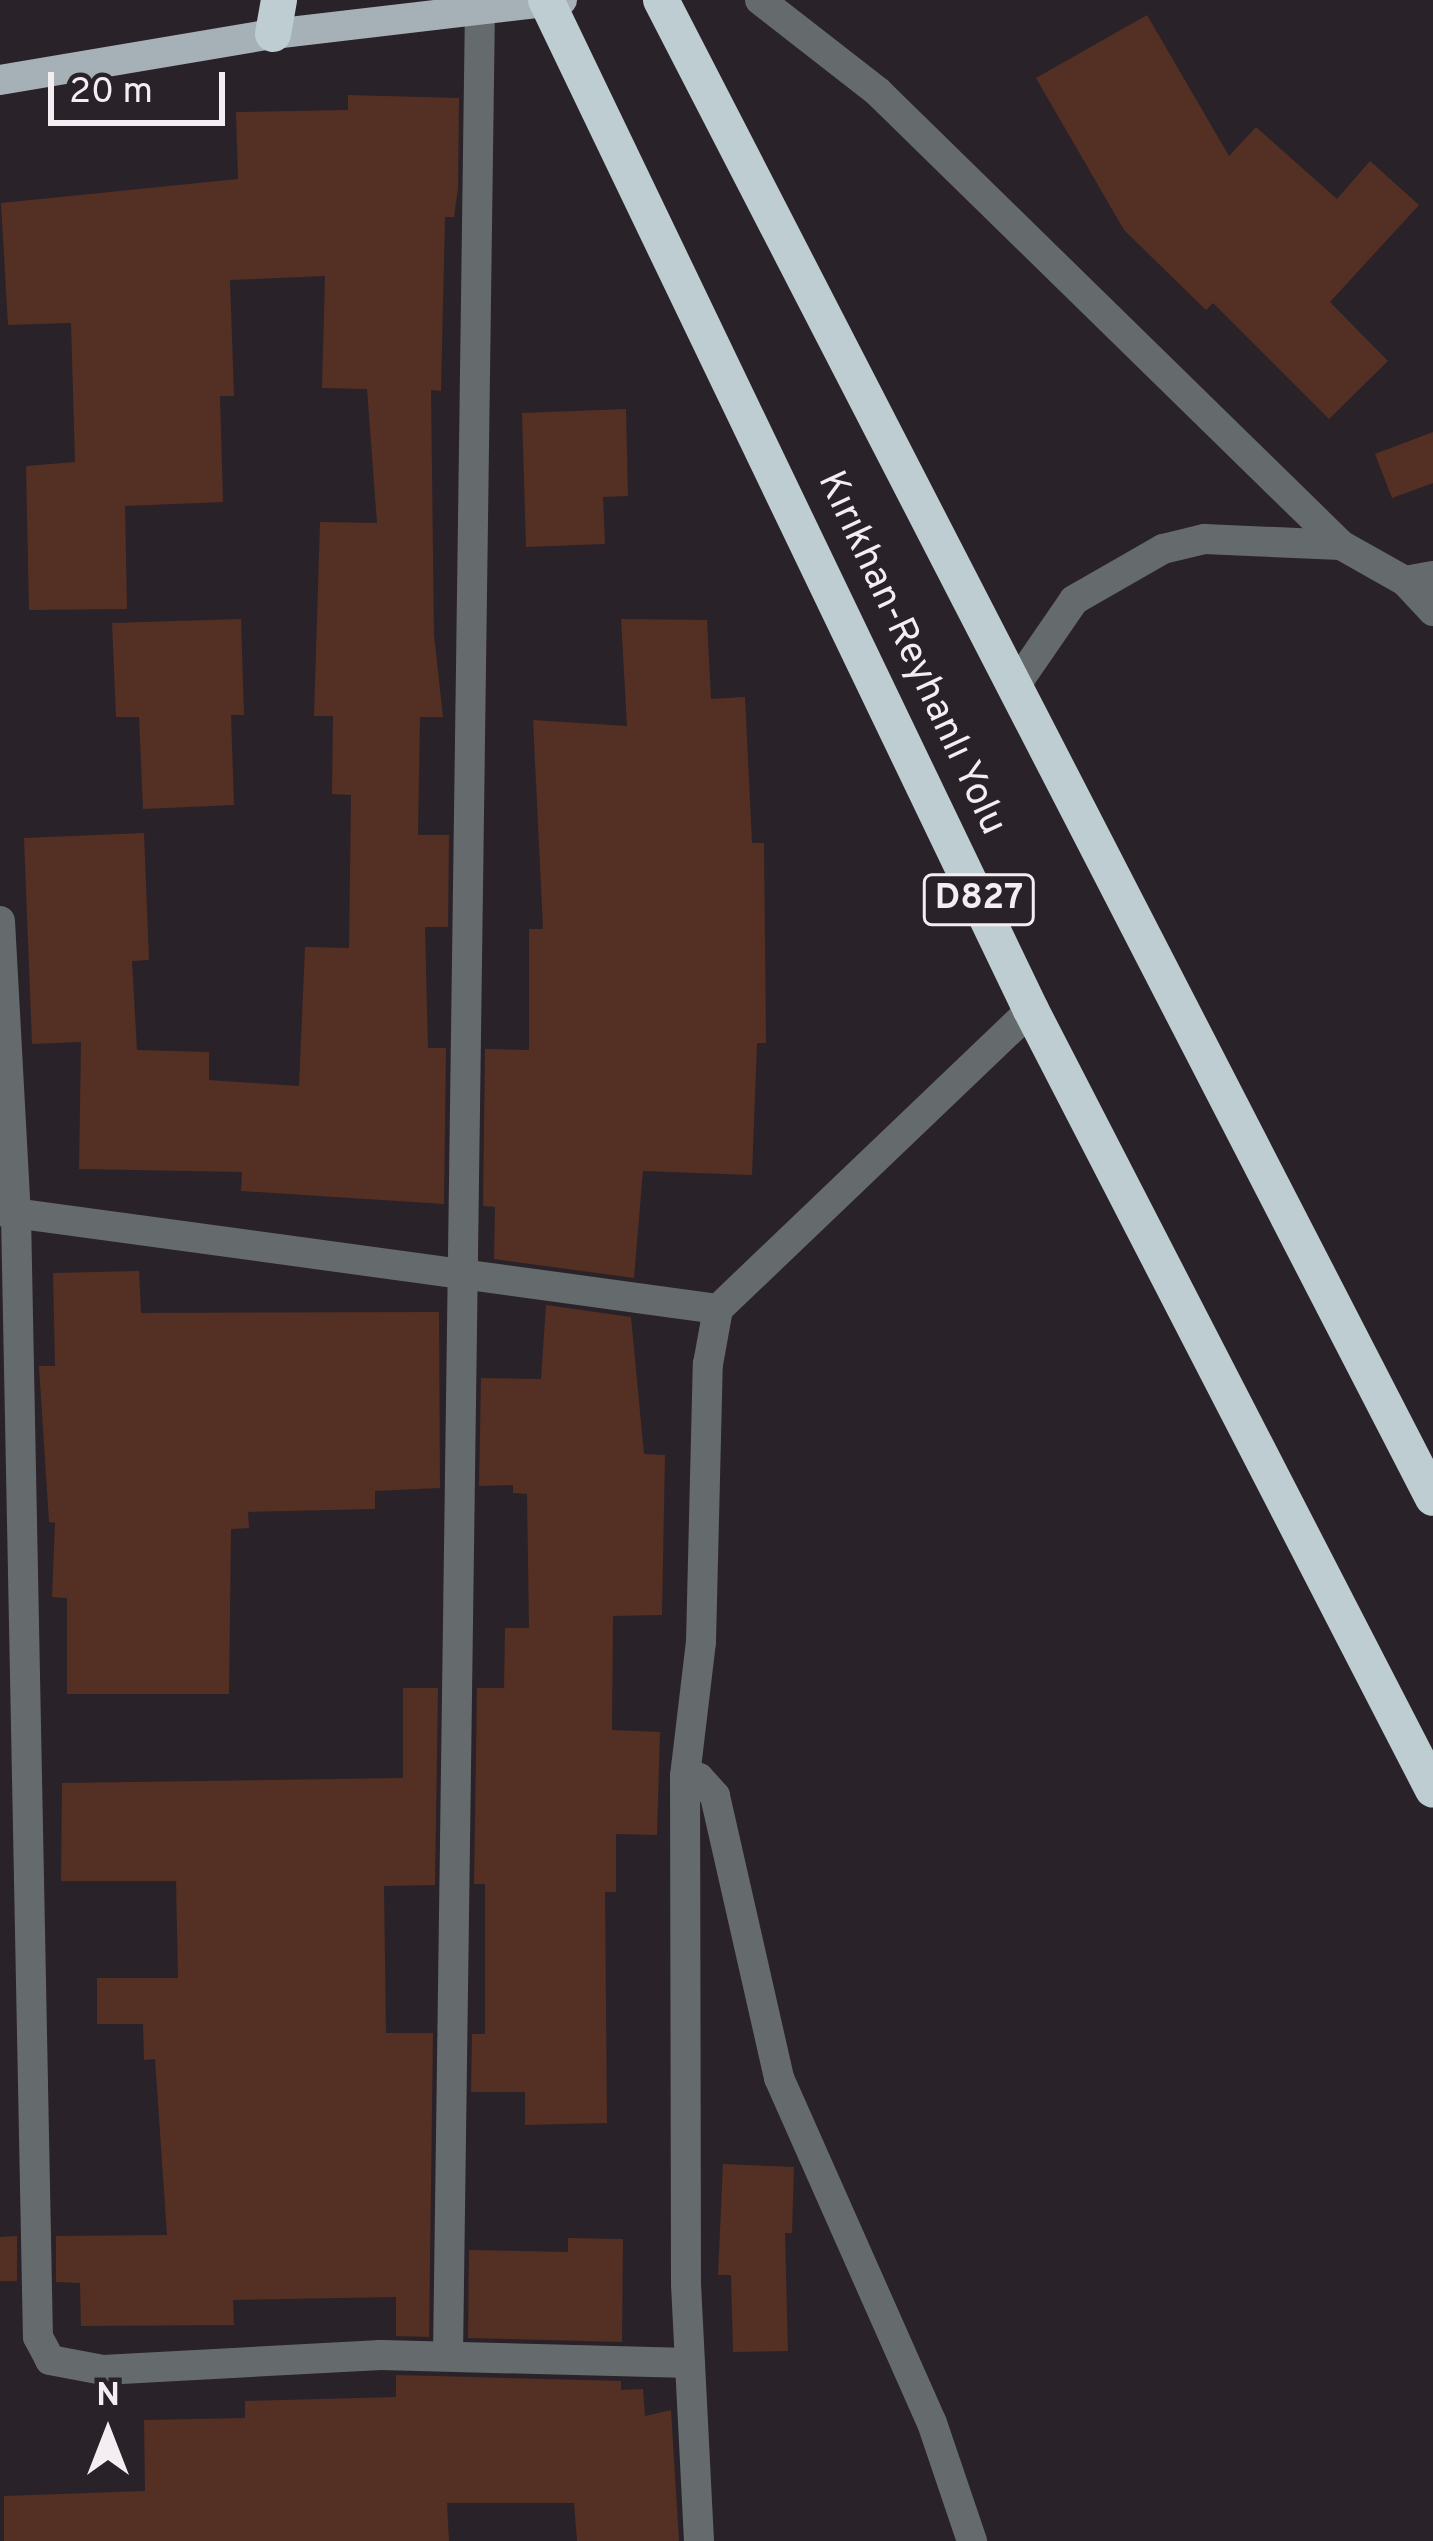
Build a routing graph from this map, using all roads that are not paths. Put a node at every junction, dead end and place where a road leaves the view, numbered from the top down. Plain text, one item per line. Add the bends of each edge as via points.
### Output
1 (661, 0) edge
2 (760, 0) edge
3 (551, 1) edge
4 (480, 12) junction
5 (276, 17) edge
6 (0, 80) edge
7 (1342, 545) junction
8 (1419, 578) edge
9 (1433, 611) edge
10 (1015, 686) junction
11 (0, 921) edge
12 (1030, 1010) junction
13 (8, 1213) edge
14 (464, 1277) junction
15 (718, 1309) junction
16 (1433, 1498) edge
17 (685, 1776) junction
18 (1433, 1790) edge
19 (448, 2356) junction
20 (690, 2363) junction
21 (700, 2541) edge
22 (972, 2541) edge

1 - 10 highway, Kırıkhan-Reyhanlı Yolu
2 - 7 street via 878,92
3 - 4 main road
3 - 12 highway, Kırıkhan-Reyhanlı Yolu / D827
4 - 5 main road
4 - 14 street
5 - 6 main road
7 - 8 street
7 - 10 street via 1204,539 1163,549 1075,600
8 - 9 street
10 - 16 highway, Kırıkhan-Reyhanlı Yolu
11 - 13 street
12 - 15 street
12 - 18 highway, Kırıkhan-Reyhanlı Yolu / D827
13 - 14 street
13 - 19 street via 38,2337 50,2360 103,2370
14 - 15 street
14 - 19 street
15 - 17 street via 708,1364 701,1642
17 - 20 street
17 - 22 street via 699,1778 715,1796 779,2078 932,2423
19 - 20 street
20 - 21 street

